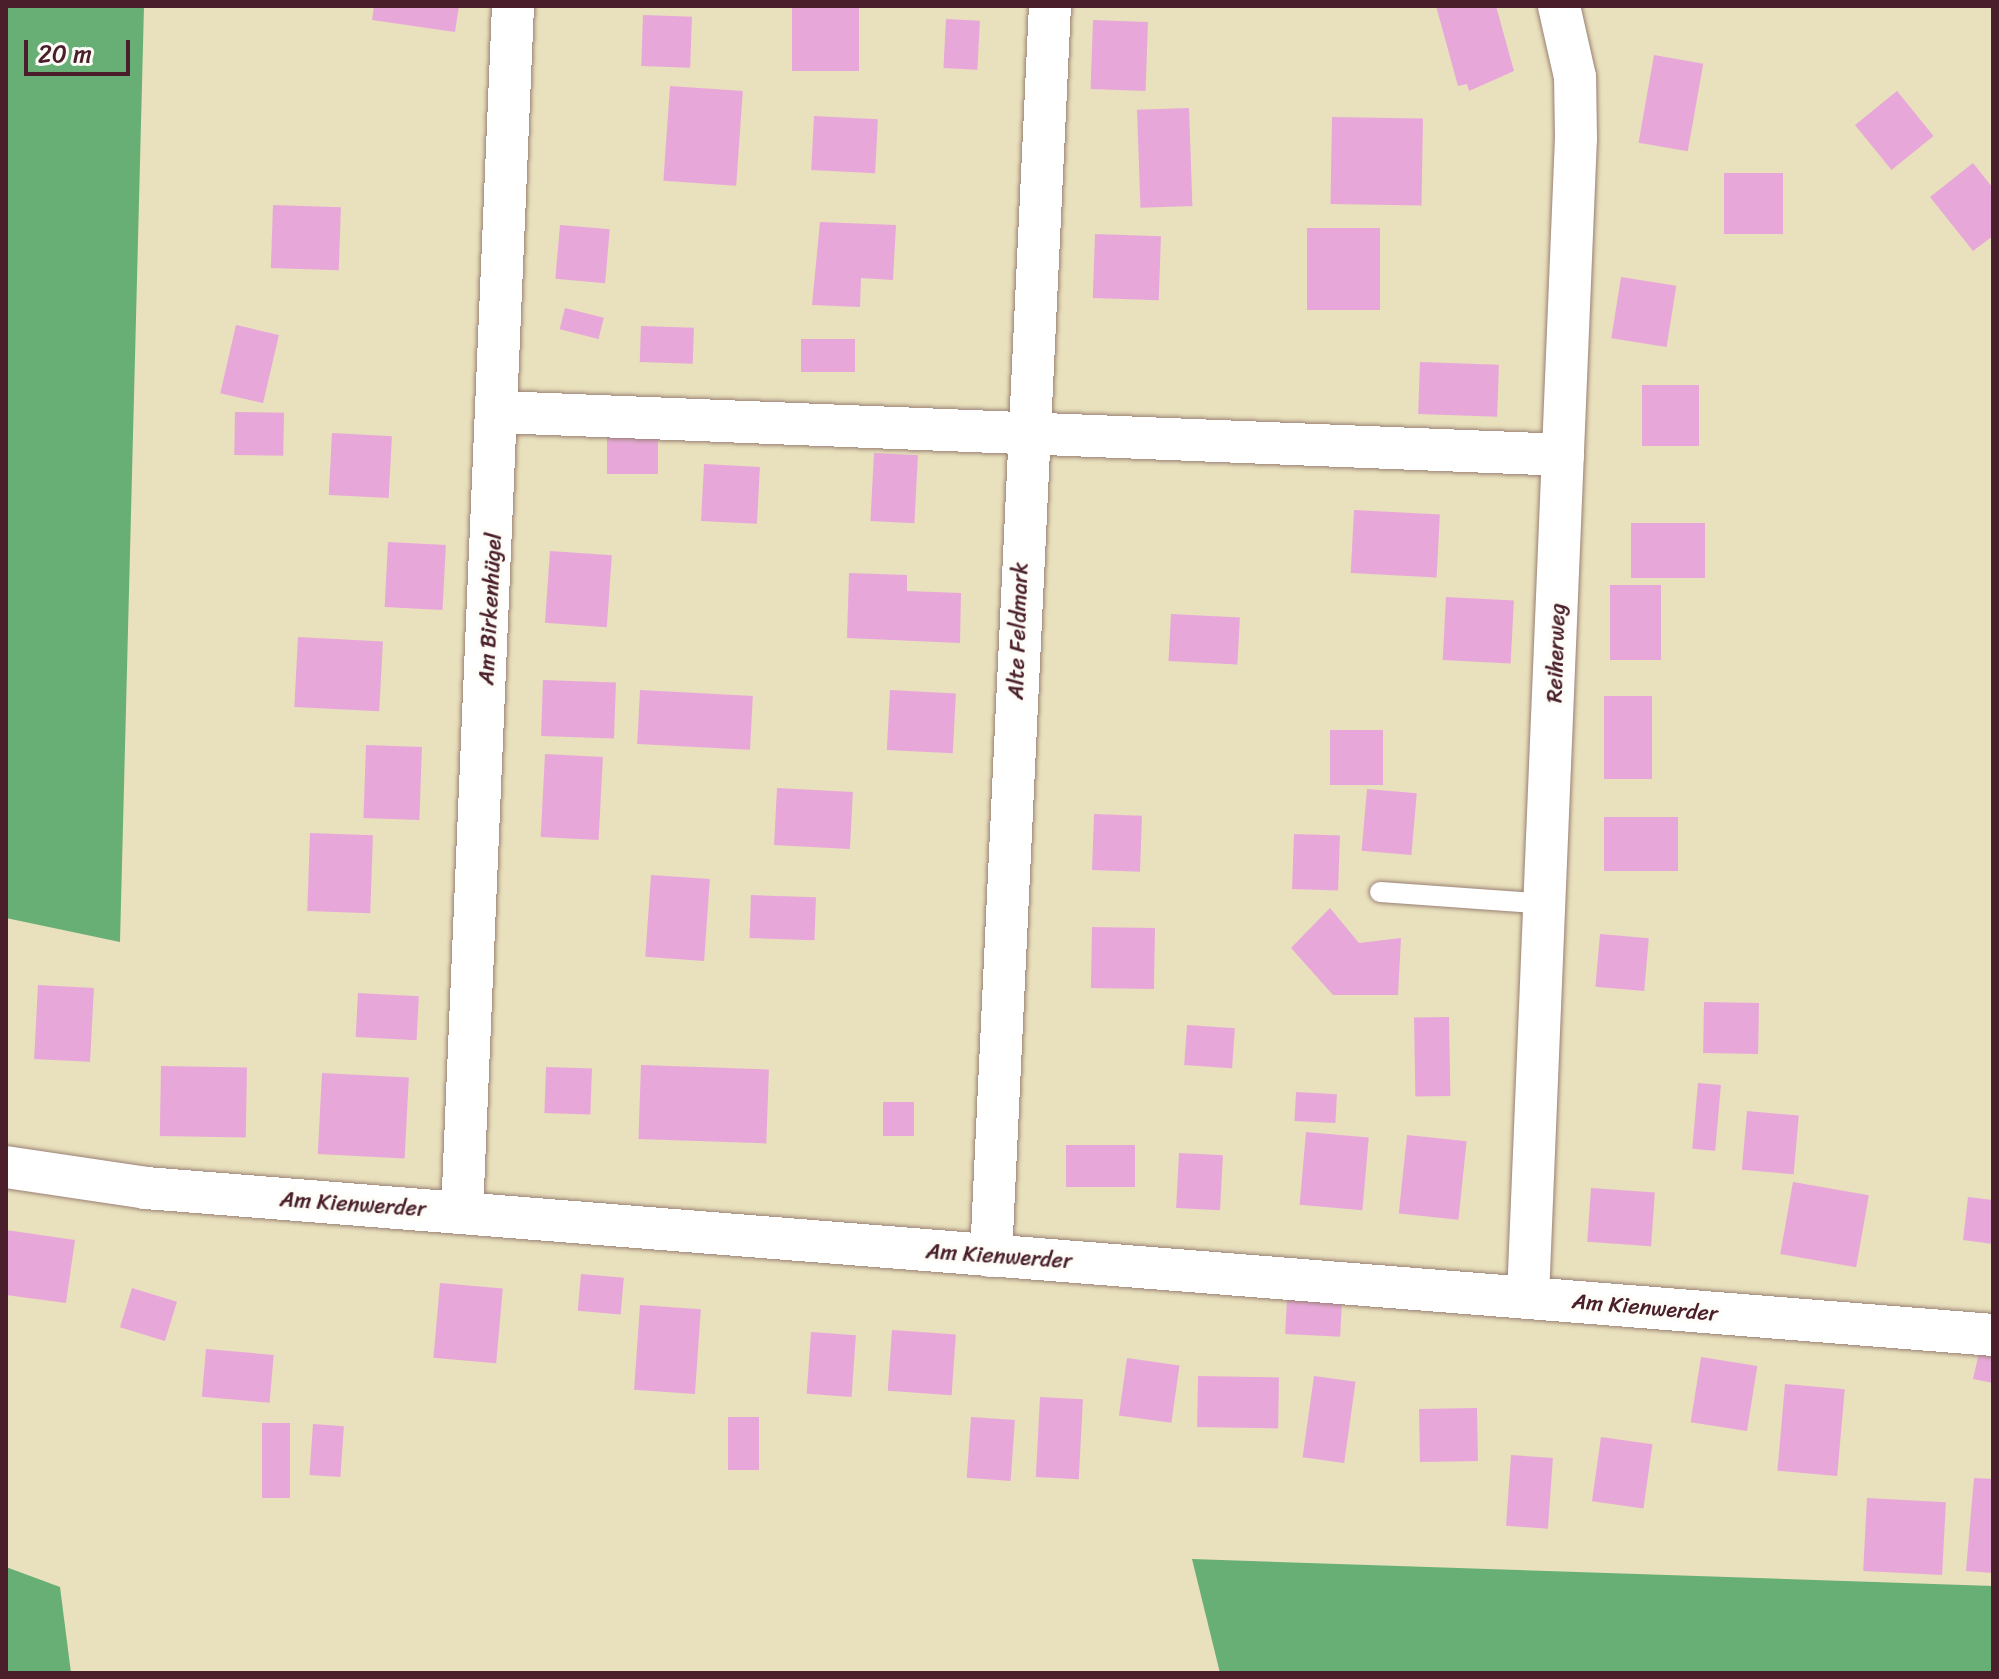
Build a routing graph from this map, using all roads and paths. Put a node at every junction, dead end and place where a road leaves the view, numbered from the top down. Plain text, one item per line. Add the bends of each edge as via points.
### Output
1 (513, 6) edge
2 (1050, 6) edge
3 (1561, 7) edge
4 (514, 413) junction
5 (1026, 434) junction
6 (1563, 455) junction
7 (1380, 892) dead end
8 (1546, 904) junction
9 (6, 1167) edge
10 (462, 1213) junction
11 (991, 1256) junction
12 (1528, 1297) junction
13 (1993, 1335) edge

1 - 4 street, Am Birkenhügel
2 - 5 street, Alte Feldmark
3 - 6 street, Reiherweg via 1575,77 1576,138
4 - 5 street
4 - 10 street, Am Birkenhügel
5 - 6 street
5 - 11 street, Alte Feldmark
6 - 8 street, Reiherweg
7 - 8 lane
8 - 12 street, Reiherweg
9 - 10 street, Am Kienwerder via 146,1188
10 - 11 street, Am Kienwerder
11 - 12 street, Am Kienwerder
12 - 13 street, Am Kienwerder

